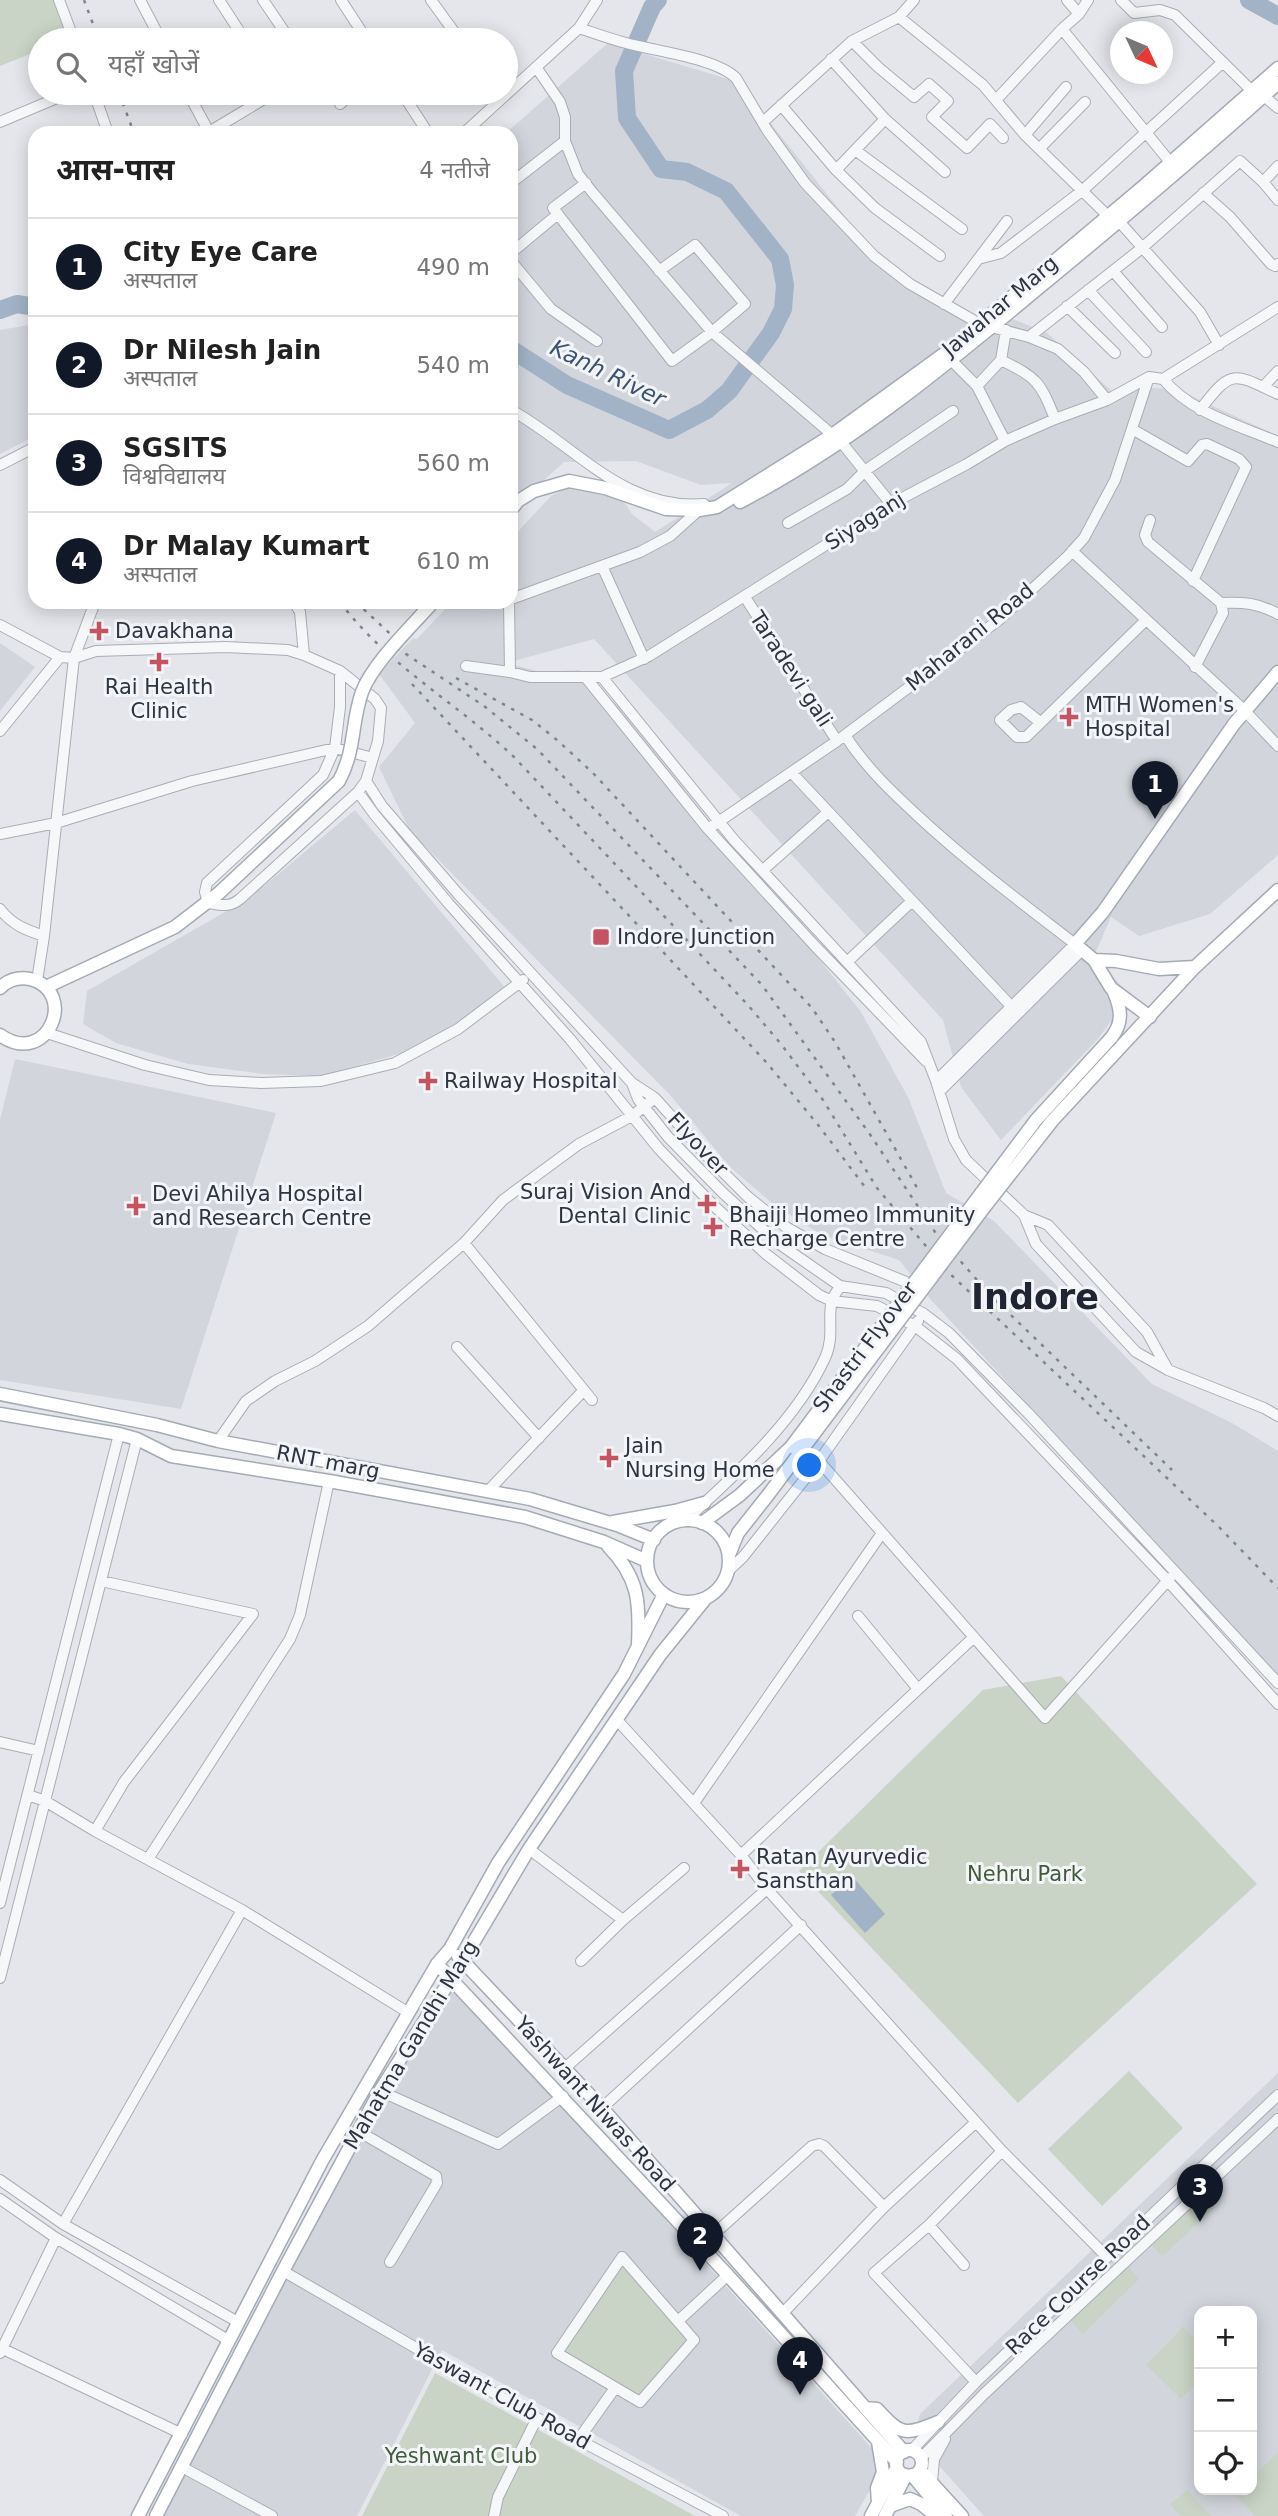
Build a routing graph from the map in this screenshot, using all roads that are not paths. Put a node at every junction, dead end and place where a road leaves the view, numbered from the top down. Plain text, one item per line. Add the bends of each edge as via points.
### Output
1 (59, 0) edge
2 (140, 0) edge
3 (219, 0) edge
4 (263, 0) edge
5 (341, 0) edge
6 (431, 0) edge
7 (597, 0) edge
8 (914, 0) edge
9 (1068, 0) edge
10 (1088, 0) edge
11 (1121, 0) edge
12 (1079, 14) junction
13 (900, 18) junction
14 (70, 28) edge
15 (155, 28) edge
16 (237, 28) edge
17 (282, 28) edge
18 (359, 28) edge
19 (451, 28) edge
20 (579, 28) junction
21 (1062, 29) junction
22 (852, 41) junction
23 (831, 59) junction
24 (1223, 62) junction
25 (536, 66) junction
26 (1278, 68) edge
27 (518, 81) edge
28 (1278, 83) edge
29 (1066, 87) dead end
30 (1256, 92) junction
31 (996, 100) junction
32 (1085, 102) dead end
33 (40, 105) edge
34 (98, 105) edge
35 (194, 105) edge
36 (254, 105) edge
37 (410, 105) edge
38 (490, 105) edge
39 (781, 106) junction
40 (1278, 108) edge
41 (885, 119) junction
42 (0, 122) edge
43 (763, 122) junction
44 (106, 126) edge
45 (206, 126) edge
46 (219, 126) edge
47 (423, 126) edge
48 (471, 126) edge
49 (1146, 134) junction
50 (1025, 135) junction
51 (1003, 138) dead end
52 (565, 141) junction
53 (1040, 148) junction
54 (855, 150) junction
55 (1278, 166) edge
56 (1174, 167) junction
57 (836, 170) junction
58 (945, 172) dead end
59 (518, 178) edge
60 (1262, 182) junction
61 (586, 183) junction
62 (1083, 190) junction
63 (1203, 193) junction
64 (1278, 200) edge
65 (558, 215) junction
66 (1112, 217) junction
67 (1007, 221) dead end
68 (962, 229) dead end
69 (518, 247) edge
70 (1142, 248) junction
71 (940, 256) dead end
72 (978, 259) junction
73 (1278, 264) edge
74 (518, 269) edge
75 (659, 271) junction
76 (1113, 271) junction
77 (1088, 290) junction
78 (944, 304) junction
79 (1067, 306) junction
80 (1278, 307) edge
81 (986, 325) junction
82 (1162, 327) dead end
83 (1006, 330) junction
84 (712, 332) junction
85 (1029, 337) junction
86 (597, 341) dead end
87 (1219, 345) junction
88 (1146, 352) dead end
89 (1115, 353) dead end
90 (948, 357) junction
91 (1001, 360) junction
92 (1278, 371) edge
93 (1149, 377) junction
94 (1163, 379) junction
95 (977, 386) junction
96 (1263, 387) junction
97 (1278, 394) edge
98 (1107, 400) junction
99 (1200, 410) junction
100 (953, 411) dead end
101 (518, 414) edge
102 (1055, 419) junction
103 (1132, 429) junction
104 (837, 439) junction
105 (1004, 441) junction
106 (1278, 442) edge
107 (28, 451) edge
108 (0, 465) edge
109 (866, 470) junction
110 (518, 501) edge
111 (719, 504) junction
112 (891, 504) junction
113 (699, 510) junction
114 (1150, 520) dead end
115 (788, 523) dead end
116 (1072, 551) junction
117 (602, 566) junction
118 (1193, 581) junction
119 (518, 597) edge
120 (745, 597) junction
121 (1221, 603) junction
122 (92, 609) edge
123 (298, 609) edge
124 (427, 609) edge
125 (510, 609) edge
126 (1278, 614) edge
127 (1145, 621) junction
128 (0, 625) edge
129 (304, 655) junction
130 (60, 657) junction
131 (74, 658) junction
132 (644, 659) junction
133 (466, 666) dead end
134 (1195, 667) junction
135 (340, 671) junction
136 (1278, 672) edge
137 (510, 673) junction
138 (602, 677) junction
139 (587, 679) junction
140 (1245, 711) junction
141 (1040, 722) dead end
142 (0, 731) edge
143 (841, 738) junction
144 (1278, 746) edge
145 (335, 748) junction
146 (373, 758) junction
147 (792, 773) junction
148 (366, 781) junction
149 (358, 792) junction
150 (828, 813) junction
151 (719, 821) junction
152 (56, 823) junction
153 (708, 829) junction
154 (0, 834) edge
155 (763, 870) junction
156 (1278, 890) edge
157 (912, 901) junction
158 (208, 903) junction
159 (0, 909) edge
160 (44, 936) junction
161 (1078, 947) junction
162 (1094, 960) junction
163 (846, 962) junction
164 (1195, 967) junction
165 (530, 975) junction
166 (41, 984) junction
167 (519, 984) junction
168 (0, 988) edge
169 (1111, 988) junction
170 (1011, 1006) junction
171 (1150, 1017) junction
172 (47, 1033) junction
173 (0, 1036) edge
174 (929, 1064) junction
175 (632, 1083) junction
176 (938, 1086) junction
177 (658, 1101) junction
178 (645, 1108) junction
179 (632, 1116) junction
180 (1024, 1215) junction
181 (464, 1243) junction
182 (911, 1284) junction
183 (840, 1286) junction
184 (832, 1301) junction
185 (924, 1314) junction
186 (915, 1326) junction
187 (457, 1347) dead end
188 (979, 1363) junction
189 (1168, 1370) junction
190 (975, 1376) junction
191 (584, 1390) junction
192 (0, 1394) edge
193 (592, 1400) dead end
194 (0, 1414) edge
195 (1278, 1416) edge
196 (539, 1438) junction
197 (118, 1439) junction
198 (218, 1441) junction
199 (136, 1444) junction
200 (819, 1461) junction
201 (329, 1481) junction
202 (488, 1491) junction
203 (704, 1503) junction
204 (686, 1520) junction
205 (610, 1523) junction
206 (702, 1523) junction
207 (883, 1533) junction
208 (653, 1540) junction
209 (604, 1542) junction
210 (729, 1555) junction
211 (647, 1561) junction
212 (728, 1571) junction
213 (1176, 1573) junction
214 (1167, 1580) junction
215 (101, 1581) junction
216 (664, 1594) junction
217 (706, 1598) junction
218 (858, 1616) dead end
219 (974, 1637) junction
220 (638, 1649) junction
221 (1278, 1684) edge
222 (918, 1689) junction
223 (1278, 1704) edge
224 (617, 1720) junction
225 (0, 1742) edge
226 (39, 1751) junction
227 (28, 1795) junction
228 (45, 1801) junction
229 (694, 1803) junction
230 (95, 1831) junction
231 (529, 1849) junction
232 (741, 1855) junction
233 (148, 1859) junction
234 (684, 1868) dead end
235 (767, 1889) junction
236 (0, 1903) edge
237 (242, 1910) junction
238 (623, 1920) junction
239 (801, 1925) junction
240 (450, 1949) junction
241 (463, 1960) junction
242 (581, 1961) dead end
243 (438, 1964) junction
244 (0, 1978) edge
245 (452, 1978) junction
246 (409, 2013) junction
247 (565, 2068) junction
248 (380, 2091) junction
249 (1278, 2095) edge
250 (563, 2096) junction
251 (602, 2108) junction
252 (1278, 2119) edge
253 (976, 2122) junction
254 (358, 2131) junction
255 (1002, 2151) junction
256 (0, 2180) edge
257 (0, 2199) edge
258 (884, 2207) junction
259 (63, 2224) junction
260 (929, 2225) junction
261 (713, 2235) junction
262 (56, 2238) junction
263 (1107, 2257) junction
264 (390, 2262) dead end
265 (964, 2265) dead end
266 (283, 2271) junction
267 (728, 2275) junction
268 (782, 2314) junction
269 (226, 2315) junction
270 (678, 2321) junction
271 (238, 2322) junction
272 (216, 2333) junction
273 (228, 2340) junction
274 (2, 2345) edge
275 (976, 2382) junction
276 (615, 2388) junction
277 (865, 2408) junction
278 (537, 2418) junction
279 (938, 2422) junction
280 (952, 2427) junction
281 (182, 2434) junction
282 (578, 2440) junction
283 (878, 2441) junction
284 (909, 2464) junction
285 (182, 2467) junction
286 (932, 2482) junction
287 (885, 2508) edge
288 (161, 2515) edge
289 (138, 2516) edge
290 (272, 2516) edge
291 (494, 2516) edge
292 (723, 2516) edge
293 (871, 2516) edge
294 (936, 2516) edge
295 (946, 2516) edge
296 (962, 2516) edge

1 - 14 street
2 - 15 street
3 - 16 street
4 - 17 street
5 - 18 street
6 - 19 street
7 - 20 street
8 - 13 street
9 - 12 street
10 - 12 street
11 - 24 street via 1134,13 1160,10 1175,15
12 - 21 street
13 - 22 street
13 - 31 street
20 - 25 street
20 - 43 street via 729,72
21 - 31 street
21 - 49 street
22 - 23 street
22 - 51 street via 914,97 929,84 948,100 932,117 967,148 990,124
23 - 39 street
23 - 41 street
24 - 30 street
24 - 49 street
25 - 27 street
25 - 52 street via 560,102
26 - 30 main road, Jawahar Marg
28 - 30 main road
29 - 50 street
30 - 40 street
30 - 56 main road, Jawahar Marg
31 - 50 street
32 - 53 street
33 - 42 street
34 - 44 street
35 - 45 street
36 - 46 street
37 - 47 street
38 - 48 street
39 - 43 street
39 - 57 street
41 - 54 street
41 - 58 street
43 - 78 street via 805,183 874,256
49 - 56 street
49 - 62 street
50 - 53 street
52 - 59 street
52 - 61 street
53 - 62 street
54 - 57 street
54 - 68 street
55 - 60 street
56 - 66 main road, Jawahar Marg
57 - 71 street via 875,208
60 - 63 street via 1240,161
60 - 64 street
61 - 65 street via 553,208
61 - 75 street
62 - 66 street
62 - 72 street via 1001,253
63 - 70 street
63 - 73 street via 1272,264
65 - 69 street
65 - 84 street via 672,361
66 - 70 street
66 - 81 main road, Jawahar Marg
67 - 72 street
70 - 76 street
70 - 87 street via 1200,312
72 - 78 street
74 - 86 street via 551,309
75 - 84 street
75 - 84 street via 692,246 697,247 745,304
76 - 77 street
76 - 82 street
77 - 79 street
77 - 88 street
78 - 81 street
79 - 85 street
79 - 89 street
80 - 87 street
81 - 83 street
81 - 90 main road, Jawahar Marg
83 - 85 street
83 - 91 street
84 - 104 street
85 - 98 street via 1058,349
87 - 94 street
90 - 95 street
90 - 104 main road, Jawahar Marg
91 - 95 street
91 - 102 street via 1039,384
92 - 96 street
93 - 94 street
93 - 98 street, Siyaganj
93 - 103 street, Maharani Road
94 - 99 street
95 - 105 street
96 - 97 street
96 - 99 street via 1242,377 1230,379
98 - 102 street, Siyaganj
99 - 106 street
100 - 109 street
101 - 111 street via 618,485 652,499
102 - 105 street, Siyaganj
103 - 116 street, Maharani Road via 1115,480 1084,538
103 - 118 street via 1188,461 1207,444 1246,467
104 - 109 street
104 - 111 main road, Jawahar Marg via 779,481 724,509
105 - 112 street, Siyaganj
107 - 108 street
109 - 112 street
109 - 115 street via 847,489
110 - 113 main road via 569,481 606,488 666,509
111 - 113 main road
112 - 120 street, Siyaganj
113 - 117 street via 670,536
114 - 118 street via 1145,535 1148,542
116 - 127 street
116 - 143 street, Maharani Road via 1000,619
117 - 119 street
117 - 132 street
118 - 121 street
120 - 132 street, Siyaganj
120 - 143 street, Taradevi gali
121 - 126 street via 1248,602
121 - 134 street via 1223,612
122 - 131 street
123 - 129 street
124 - 158 main road, bridge via 371,674 339,781
125 - 137 street
127 - 134 street
127 - 141 street
128 - 130 street
129 - 131 street via 226,647 96,651
129 - 135 street
130 - 131 street
130 - 142 street
131 - 152 street
132 - 138 street, Siyaganj
133 - 137 street, Siyaganj
134 - 140 street
135 - 145 street
135 - 146 street via 381,708
136 - 140 main road
137 - 139 street, Siyaganj
138 - 139 street, Siyaganj
138 - 151 street
139 - 153 street
140 - 144 street
140 - 161 main road
143 - 147 street, Maharani Road
143 - 161 street, Taradevi gali via 961,856
145 - 146 street
145 - 152 street via 192,781
145 - 158 street via 323,775 207,883
146 - 148 street
147 - 150 street
147 - 151 street, Maharani Road
148 - 149 street
148 - 165 street via 382,806
149 - 158 street via 231,905
149 - 167 street
150 - 155 street
150 - 157 street
151 - 153 street, Maharani Road
151 - 155 street
152 - 154 street
152 - 160 street
153 - 174 street
155 - 163 street
156 - 164 main road
157 - 163 street
157 - 170 street
158 - 166 main road via 175,927
159 - 160 street via 22,928
160 - 166 street
161 - 162 main road
161 - 170 street
161 - 176 street
162 - 164 main road via 1159,969
162 - 169 main road
163 - 174 street via 921,1042
164 - 171 main road
165 - 167 street
165 - 175 street
166 - 168 main road via 15,979
166 - 172 main road via 55,1010
167 - 172 street via 458,1030 395,1063 321,1081 209,1080
167 - 179 street
169 - 171 main road
169 - 182 main road, Shastri Flyover, bridge via 1121,1021 1111,1038 1036,1120
170 - 176 street
171 - 210 main road, Shastri Flyover, bridge via 1052,1121 983,1209 737,1533
172 - 173 main road via 29,1043
174 - 176 street
175 - 177 street, Flyover
175 - 178 street
176 - 180 street via 960,1152
177 - 178 street
177 - 182 street, Flyover via 748,1196 786,1227 825,1249
178 - 179 street
178 - 183 street via 723,1193 778,1243
179 - 181 street via 579,1144 503,1200
179 - 184 street via 703,1195 765,1254
180 - 189 street via 1048,1225 1147,1332
180 - 189 street via 1036,1244 1136,1352
181 - 191 street
181 - 198 street via 368,1326 246,1401
182 - 206 main road, Shastri Flyover, bridge via 791,1447
183 - 184 street
183 - 185 street via 886,1293
184 - 186 street via 877,1306
184 - 203 street via 830,1345 800,1399 777,1430
185 - 186 street
185 - 188 street
186 - 190 street
186 - 200 street
187 - 196 street
188 - 190 street
188 - 213 street
189 - 195 street
190 - 214 street
191 - 193 street
191 - 196 street
192 - 198 main road, RNT marg
194 - 197 main road, RNT marg
196 - 202 street
197 - 199 main road, RNT marg
197 - 226 street
198 - 202 main road, RNT marg
199 - 201 main road, RNT marg via 171,1456
199 - 215 street
200 - 207 street
200 - 212 street
201 - 209 main road, RNT marg via 525,1517
201 - 233 street via 300,1615 290,1639
202 - 205 main road, RNT marg
203 - 204 street
203 - 205 main road
204 - 206 main road
204 - 208 main road via 671,1524
205 - 208 main road, RNT marg
206 - 210 main road via 719,1536
207 - 219 street
207 - 229 street
208 - 211 main road
209 - 211 main road, RNT marg
209 - 220 main road via 635,1587 640,1616
210 - 212 main road
211 - 216 main road via 649,1576
212 - 217 main road via 721,1586
213 - 214 street
213 - 221 street
214 - 219 street via 1045,1718
214 - 223 street
215 - 228 street
215 - 230 street via 253,1614 124,1782
216 - 217 main road via 690,1602
216 - 220 main road, Mahatma Gandhi Marg
217 - 224 main road, Mahatma Gandhi Marg via 660,1655
218 - 222 street
219 - 222 street
220 - 240 main road, Mahatma Gandhi Marg via 498,1863
222 - 232 street
224 - 229 street
224 - 231 main road, Mahatma Gandhi Marg
225 - 226 street
226 - 227 street
227 - 228 street
227 - 236 street
228 - 230 street
228 - 244 street
229 - 232 street
230 - 233 street
231 - 238 street
231 - 241 main road, Mahatma Gandhi Marg
232 - 235 street
233 - 237 street
234 - 238 street
235 - 239 street
235 - 247 street
237 - 246 street
237 - 259 street
238 - 242 street
239 - 251 street
239 - 253 street
240 - 241 main road, Yashwant Niwas Road
240 - 243 main road, Mahatma Gandhi Marg
241 - 245 main road, Mahatma Gandhi Marg
241 - 247 main road, Yashwant Niwas Road
243 - 245 main road, Yashwant Niwas Road
243 - 246 main road, Mahatma Gandhi Marg
245 - 248 main road, Mahatma Gandhi Marg
245 - 250 main road, Yashwant Niwas Road
246 - 271 main road, Mahatma Gandhi Marg via 322,2161
247 - 251 main road, Yashwant Niwas Road
248 - 250 street via 498,2144
248 - 254 main road, Mahatma Gandhi Marg
249 - 263 street, Race Course Road
250 - 267 main road, Yashwant Niwas Road
251 - 261 main road, Yashwant Niwas Road
252 - 280 street, Race Course Road
253 - 255 street
253 - 258 street
254 - 264 street via 436,2176 437,2183
254 - 266 main road, Mahatma Gandhi Marg
255 - 260 street
255 - 263 street
256 - 259 street
257 - 262 street
258 - 261 street via 819,2144
258 - 268 street
259 - 269 street
260 - 265 street
260 - 275 street via 874,2273
261 - 268 main road, Yashwant Niwas Road
262 - 272 street
262 - 274 street
263 - 275 street, Race Course Road
266 - 278 street, Yaswant Club Road
266 - 285 main road, Mahatma Gandhi Marg
267 - 270 street
267 - 283 main road, Yashwant Niwas Road
268 - 277 main road, Yashwant Niwas Road
269 - 271 street
269 - 272 street
270 - 276 street via 694,2340 640,2402
270 - 276 street via 622,2257 557,2353
271 - 273 main road, Mahatma Gandhi Marg
272 - 273 street
273 - 281 main road, Mahatma Gandhi Marg
274 - 281 street
275 - 279 street, Race Course Road
276 - 282 street
277 - 279 main road via 877,2409 904,2431
277 - 284 main road, Yashwant Niwas Road
278 - 282 street, Yaswant Club Road
278 - 291 street via 498,2497
279 - 284 street, Race Course Road
280 - 284 street, Race Course Road
280 - 286 street via 934,2459
281 - 289 main road, Mahatma Gandhi Marg
282 - 292 street, Yaswant Club Road
283 - 284 main road, Yashwant Niwas Road
283 - 287 main road via 883,2472 877,2488
284 - 286 main road, Yashwant Niwas Road
284 - 287 main road, Race Course Road
284 - 295 main road, Yashwant Niwas Road
285 - 288 main road, Mahatma Gandhi Marg
285 - 290 street
286 - 296 main road, Yashwant Niwas Road
287 - 293 main road, Race Course Road
287 - 294 main road via 910,2499

